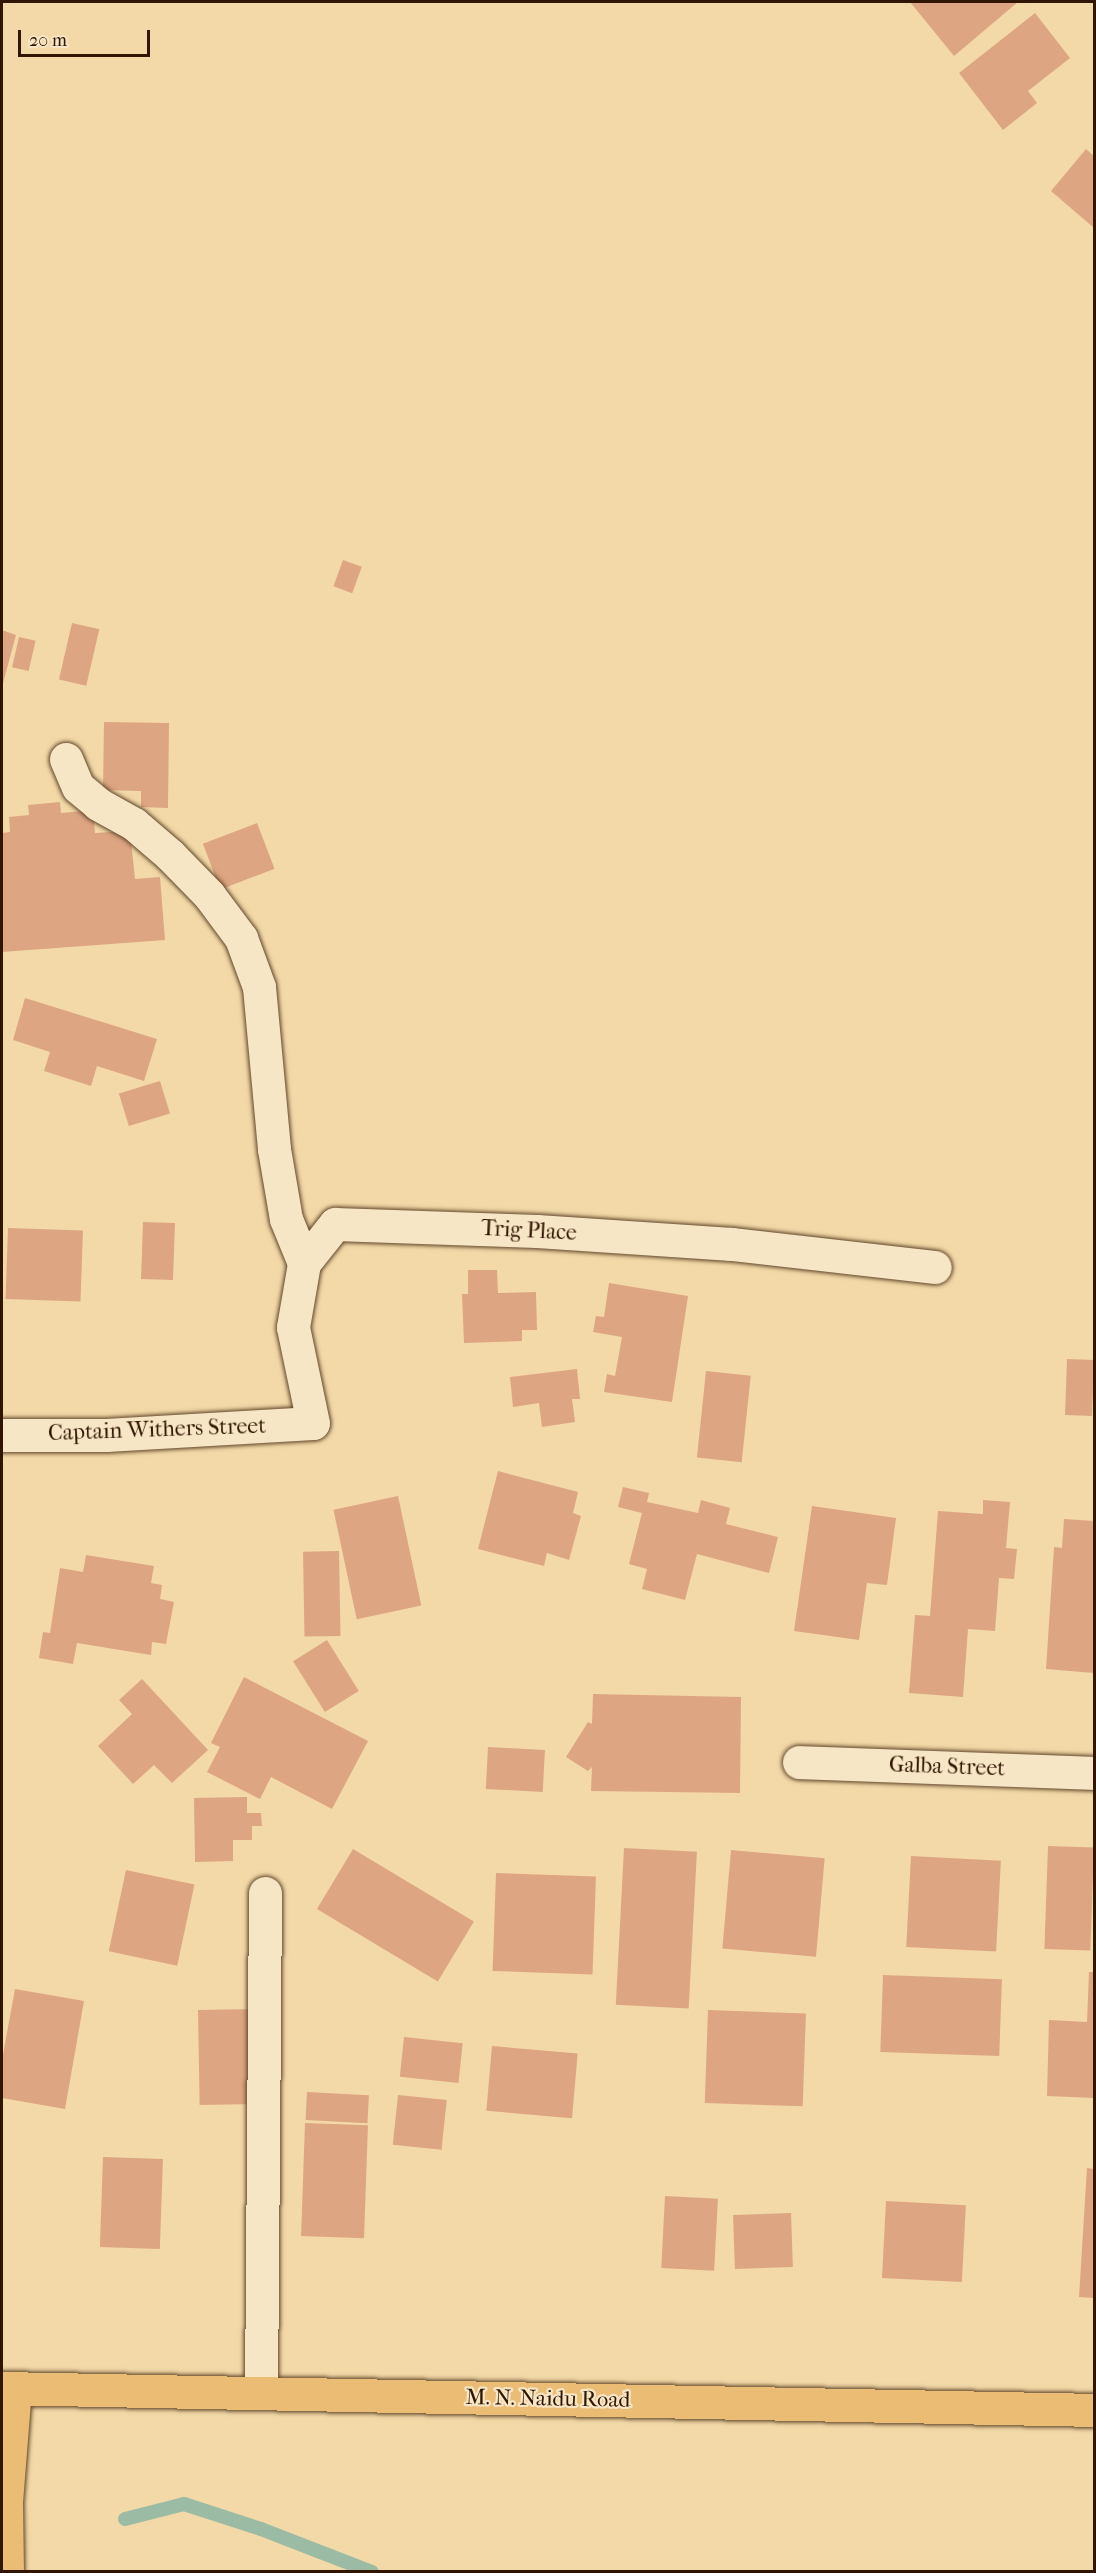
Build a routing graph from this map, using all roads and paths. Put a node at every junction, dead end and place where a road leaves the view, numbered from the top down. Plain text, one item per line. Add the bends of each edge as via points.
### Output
1 (66, 759) dead end
2 (304, 1263) junction
3 (935, 1267) dead end
4 (313, 1423) joint
5 (2, 1435) edge
6 (800, 1762) dead end
7 (1095, 1773) edge
8 (265, 1893) dead end
9 (8, 2388) edge
10 (261, 2393) junction
11 (1095, 2410) edge
12 (7, 2571) edge

1 - 2 street via 78,787 98,804 134,824 171,855 209,894 242,938 260,987 274,1149 286,1219
2 - 3 street, Trig Place via 335,1224 720,1243
2 - 4 street, Trig Place via 293,1327
4 - 5 street, Captain Withers Street via 106,1435
6 - 7 street, Galba Street
8 - 10 street
9 - 10 main road, M. N. Naidu Road
9 - 12 main road
10 - 11 main road, M. N. Naidu Road

